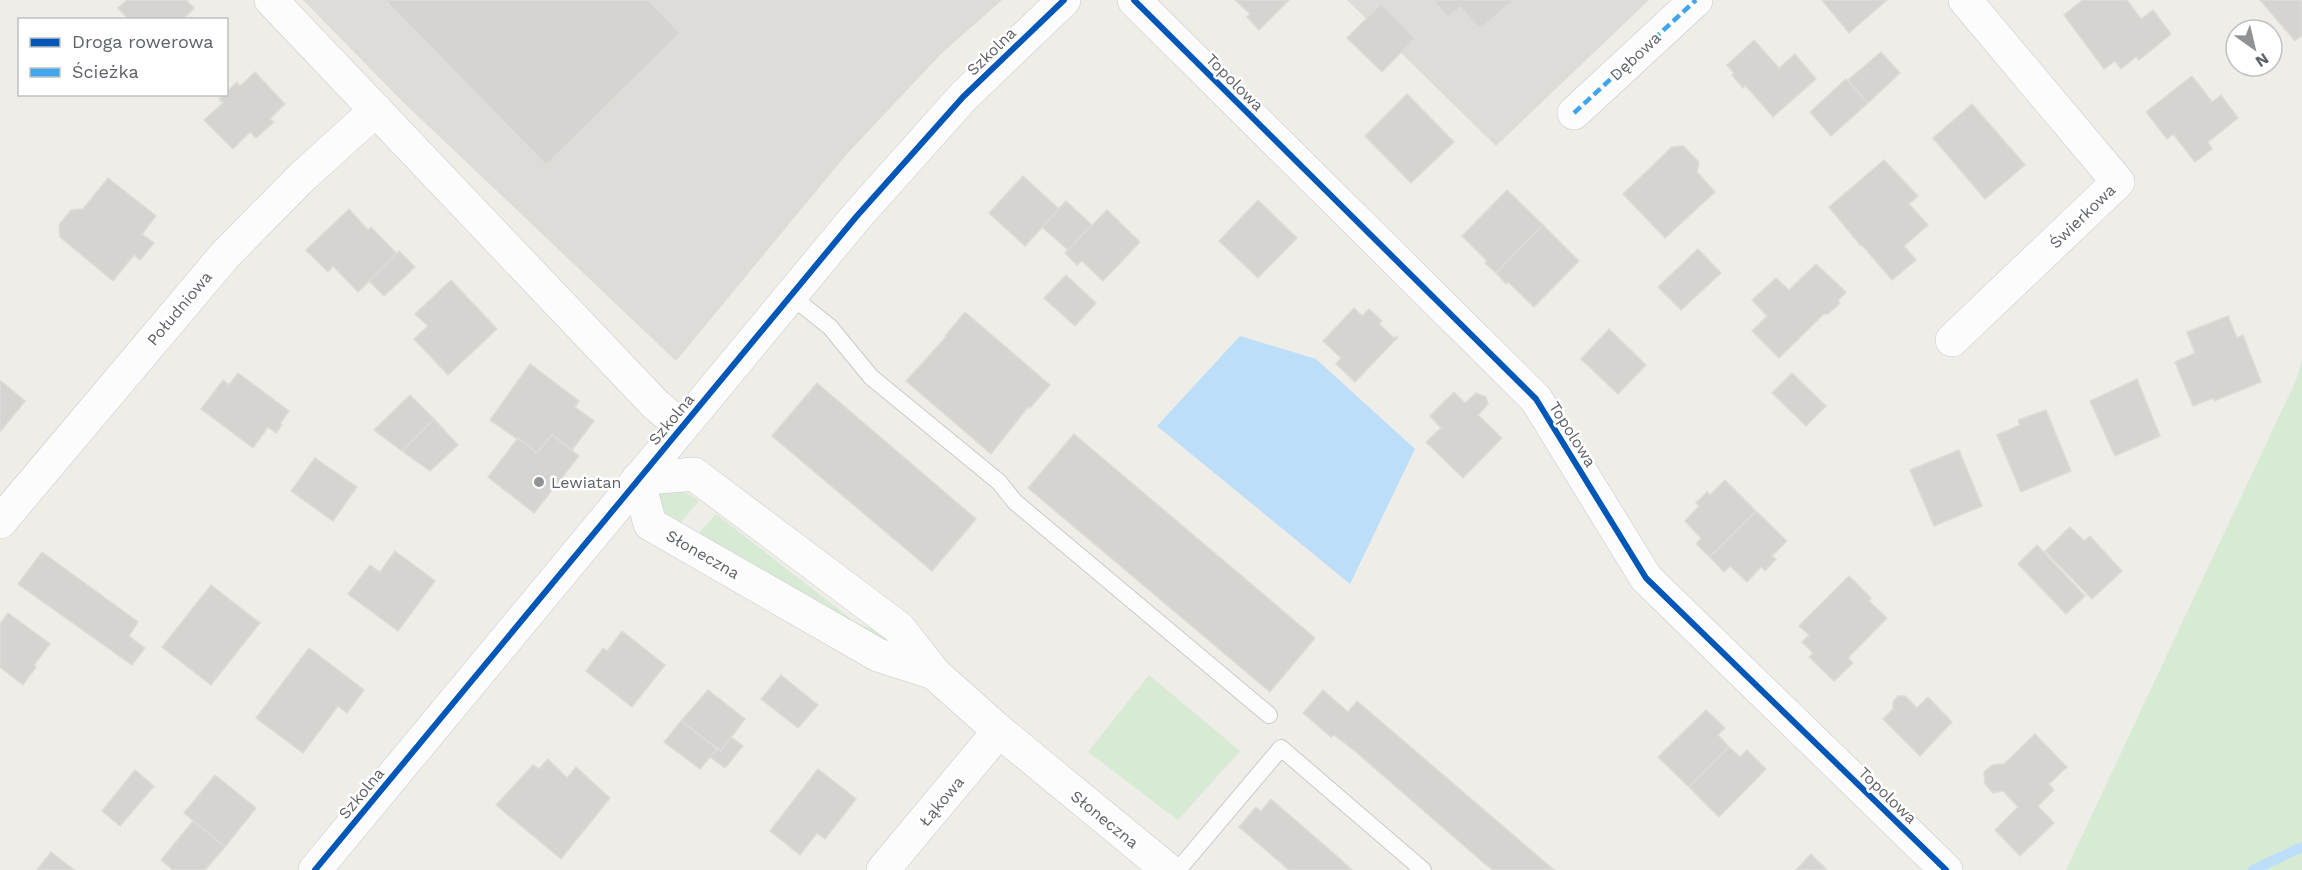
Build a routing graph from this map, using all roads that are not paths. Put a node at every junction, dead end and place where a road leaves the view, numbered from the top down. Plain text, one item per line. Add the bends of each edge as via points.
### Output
1 (271, 0) edge
2 (1064, 0) edge
3 (1134, 0) edge
4 (1696, 0) edge
5 (1965, 0) edge
6 (376, 110) junction
7 (1574, 113) dead end
8 (791, 296) junction
9 (1952, 340) dead end
10 (681, 426) junction
11 (638, 479) junction
12 (0, 522) edge
13 (934, 673) junction
14 (1269, 715) dead end
15 (999, 731) junction
16 (315, 870) edge
17 (883, 870) edge
18 (1168, 870) edge
19 (1178, 870) edge
20 (1423, 870) edge
21 (1946, 870) edge

1 - 6 street
2 - 8 street, Szkolna via 963,96
3 - 21 street, Topolowa via 1536,399 1646,578
4 - 7 street, Dębowa
5 - 9 street, Świerkowa via 2118,182
6 - 10 street
6 - 12 street, Południowa via 225,255
8 - 10 street, Szkolna
8 - 14 lane via 830,327 871,377
10 - 11 street, Szkolna
11 - 13 street, Słoneczna via 650,524 878,655
11 - 13 street, Słoneczna via 694,474 900,628
11 - 16 street, Szkolna
13 - 15 street, Słoneczna
15 - 17 street, Łąkowa
15 - 18 street, Słoneczna
19 - 20 lane via 1281,748

